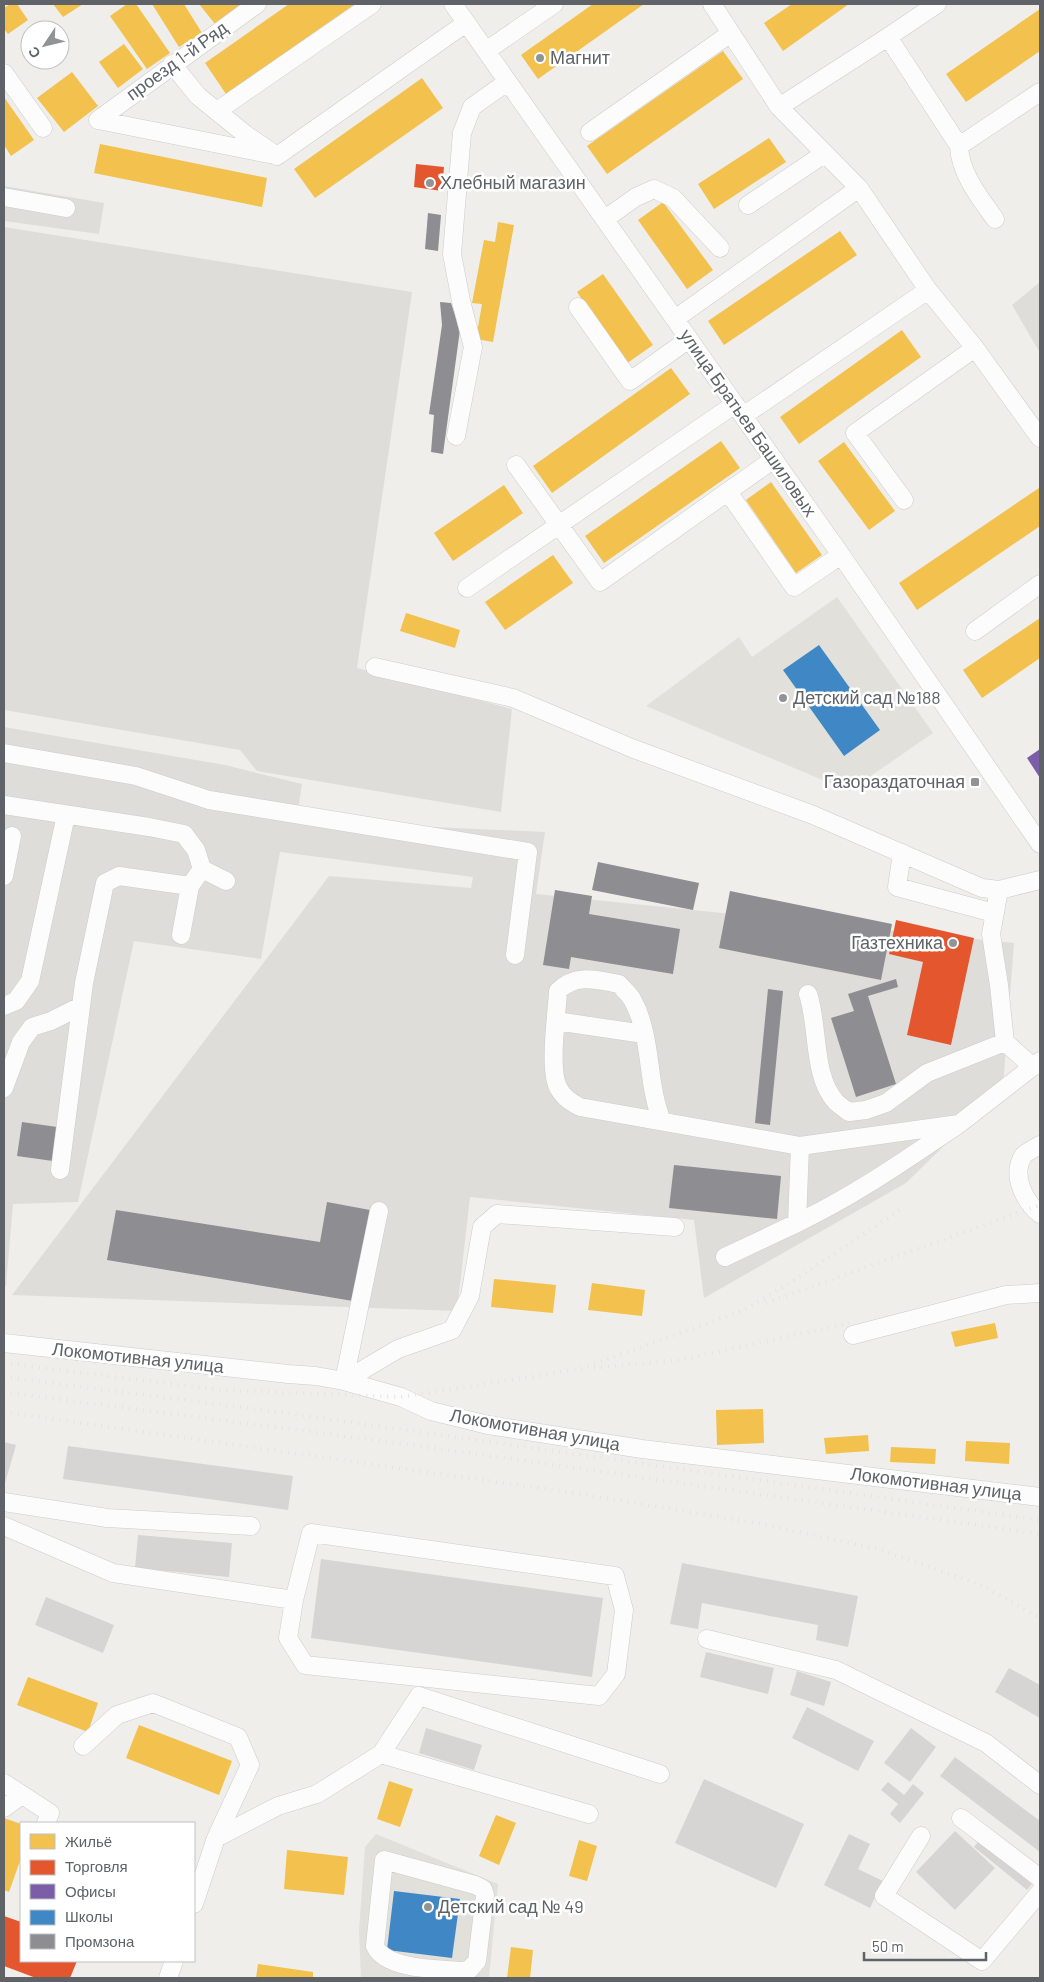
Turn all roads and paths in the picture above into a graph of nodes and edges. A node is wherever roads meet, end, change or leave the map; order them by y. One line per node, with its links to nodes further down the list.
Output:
1 (257, 4): 10 (street, проезд 1-й Ряд)
2 (372, 4): 15 (street)
3 (554, 4): 9 (street)
4 (712, 4): 7 (street)
5 (937, 4): 8 (street)
6 (461, 10): 9 (street, улица Братьев Башиловых); 20 (street)
7 (731, 33): 14 (street); 17 (street)
8 (888, 37): 14 (street); 18 (street)
9 (486, 51): 12 (street, улица Братьев Башиловых)
10 (172, 64): 15 (street); 20 (street, проезд 1-й Ряд)
11 (4, 73): 16 (street)
12 (507, 82): 25 (street, улица Братьев Башиловых); 34 (street)
13 (1040, 92): 18 (street)
14 (779, 107): 19 (street)
15 (216, 111): 20 (street)
16 (43, 128)
17 (590, 132)
18 (959, 146): 26 (street)
19 (824, 154): 21 (street); 23 (street)
20 (277, 156)
21 (859, 188): 28 (street); 30 (street)
22 (4, 197): 24 (street)
23 (748, 205)
24 (66, 208)
25 (604, 219): 27 (street); 30 (street, улица Братьев Башиловых)
26 (994, 219)
27 (720, 248)
28 (928, 290): 32 (street); 33 (street)
29 (578, 307): 31 (street)
30 (675, 319): 31 (street, улица Братьев Башиловых)
31 (689, 339): 33 (street, улица Братьев Башиловых)
32 (975, 348): 35 (street); 39 (street)
33 (739, 410): 36 (street, улица Братьев Башиловых); 40 (street)
34 (456, 436)
35 (1040, 438)
36 (774, 459): 38 (street); 41 (street, улица Братьев Башиловых)
37 (516, 465): 40 (street)
38 (728, 492): 40 (street); 41 (street)
39 (904, 500)
40 (559, 525): 43 (street)
41 (841, 555): 50 (street, улица Братьев Башиловых)
42 (1040, 584): 44 (street)
43 (467, 588)
44 (975, 631)
45 (375, 667): 51 (street)
46 (4, 753): 60 (street)
47 (4, 805): 48 (street)
48 (66, 815): 52 (street); 62 (street)
49 (12, 836): 53 (street)
50 (1040, 844)
51 (902, 853): 57 (street); 58 (street)
52 (202, 869): 55 (street); 56 (street)
53 (4, 876)
54 (1040, 880): 57 (street)
55 (226, 881)
56 (190, 886): 59 (street); 63 (street)
57 (999, 890): 58 (street)
58 (994, 913): 66 (street)
59 (182, 935)
60 (515, 955)
61 (808, 994): 66 (street)
62 (4, 1006)
63 (81, 1006): 68 (street); 73 (street)
64 (556, 1021): 65 (street); 65 (street); 69 (street)
65 (644, 1034): 69 (street)
66 (1005, 1042): 67 (street)
67 (1036, 1064): 70 (street)
68 (4, 1088)
69 (662, 1121): 72 (street)
70 (959, 1124): 72 (street); 76 (street)
71 (1040, 1145): 75 (street)
72 (800, 1146): 76 (street)
73 (60, 1170)
74 (379, 1211): 82 (street)
75 (1040, 1214)
76 (797, 1224): 78 (street)
77 (675, 1227): 82 (street)
78 (725, 1257)
79 (1040, 1293): 80 (street)
80 (853, 1335)
81 (4, 1343): 82 (street, Локомотивная улица)
82 (344, 1381): 83 (street, Локомотивная улица)
83 (1040, 1497)
84 (4, 1502): 86 (street)
85 (4, 1526): 87 (street)
86 (252, 1526)
87 (294, 1600): 87 (street)
88 (707, 1640): 93 (street)
89 (83, 1746): 100 (street)
90 (382, 1754): 91 (street); 96 (street); 100 (street)
91 (660, 1774)
92 (4, 1783): 94 (street)
93 (1040, 1785)
94 (22, 1794): 95 (street); 98 (street)
95 (4, 1808)
96 (589, 1814)
97 (961, 1818): 101 (street)
98 (46, 1822)
99 (921, 1836): 102 (street)
100 (216, 1838): 103 (street)
101 (1040, 1878)
102 (1040, 1892)
103 (195, 1901)
104 (174, 1962): 106 (street)
105 (408, 1972): 105 (street)
106 (168, 1978)

